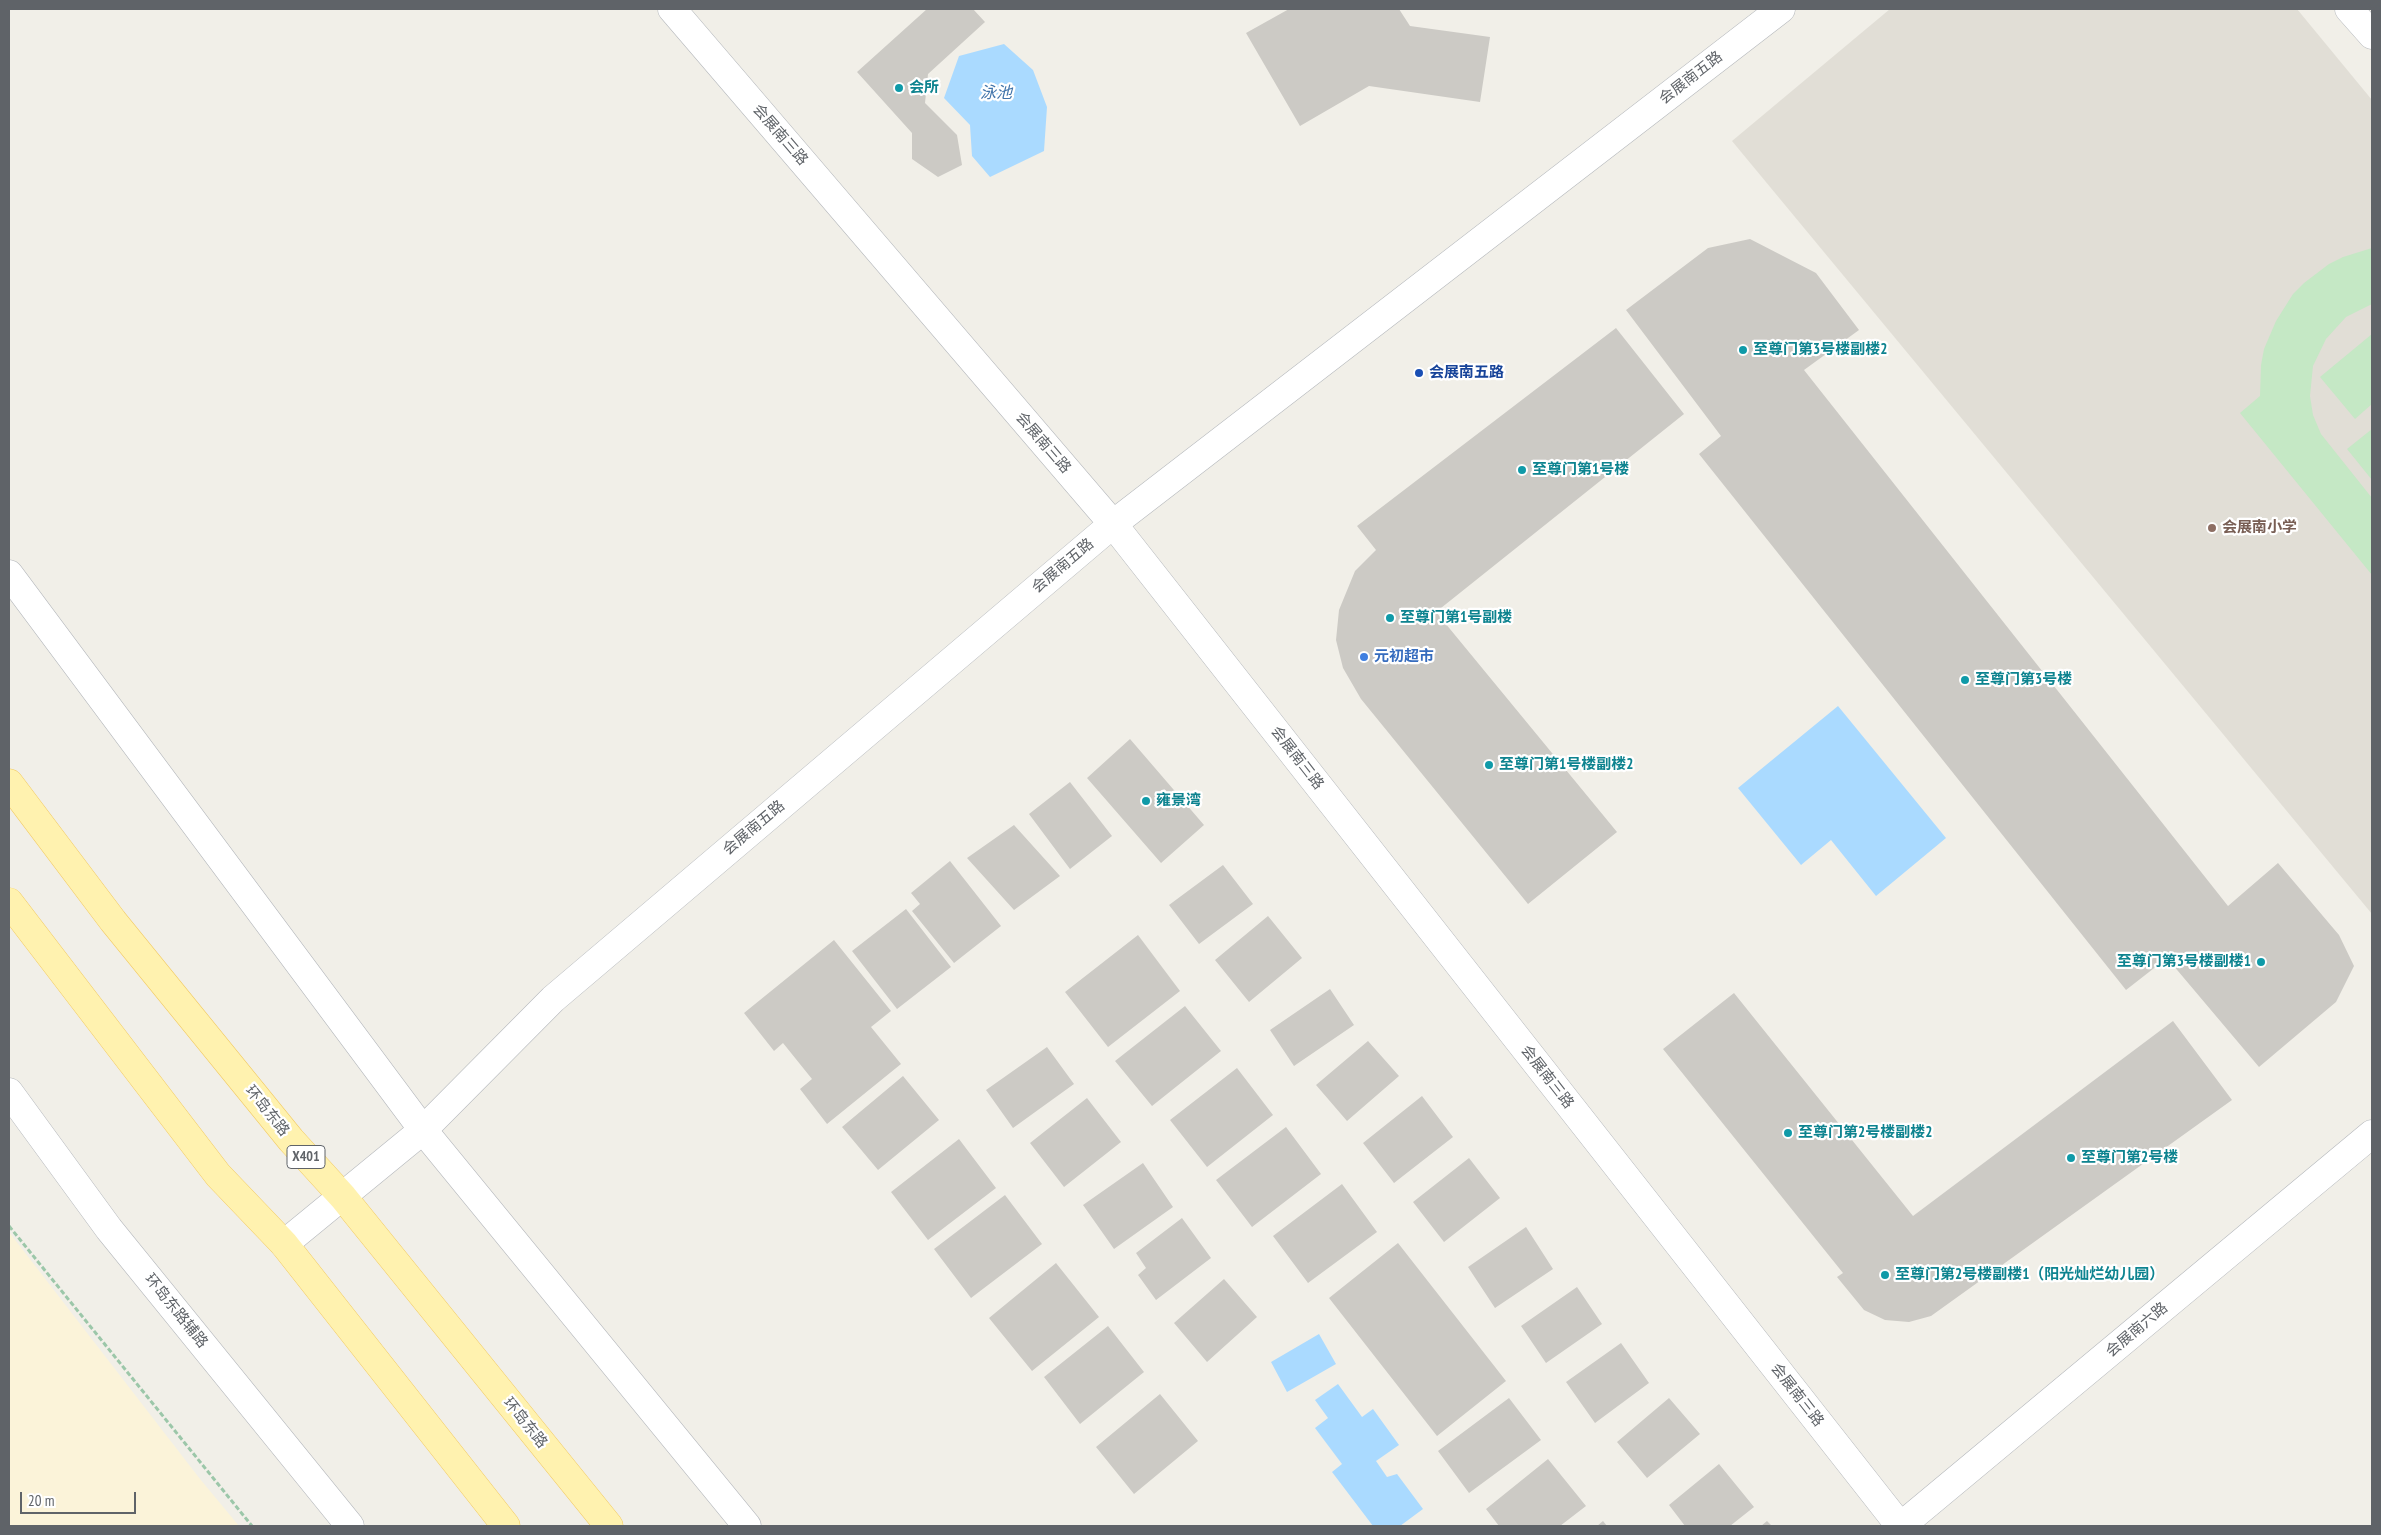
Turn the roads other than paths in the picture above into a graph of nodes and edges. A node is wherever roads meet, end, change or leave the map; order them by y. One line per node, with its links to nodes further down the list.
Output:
1 (672, 9): 5 (street, 会展南三路)
2 (1781, 9): 5 (street, 会展南五路)
3 (2349, 9): 4 (street)
4 (2372, 35)
5 (1113, 524): 10 (street, 会展南五路); 18 (street, 会展南三路)
6 (9, 574): 10 (street)
7 (9, 783): 12 (main road, 环岛东路 / X401)
8 (9, 902): 13 (main road)
9 (9, 1092): 14 (street, 环岛东路辅路)
10 (423, 1130): 12 (street, 会展南五路); 17 (street)
11 (2372, 1134): 18 (street, 会展南六路)
12 (343, 1197): 13 (street, 会展南五路); 16 (main road, 环岛东路 / X401)
13 (284, 1244): 15 (main road)
14 (350, 1526)
15 (506, 1526)
16 (609, 1526)
17 (747, 1526)
18 (1901, 1526)

